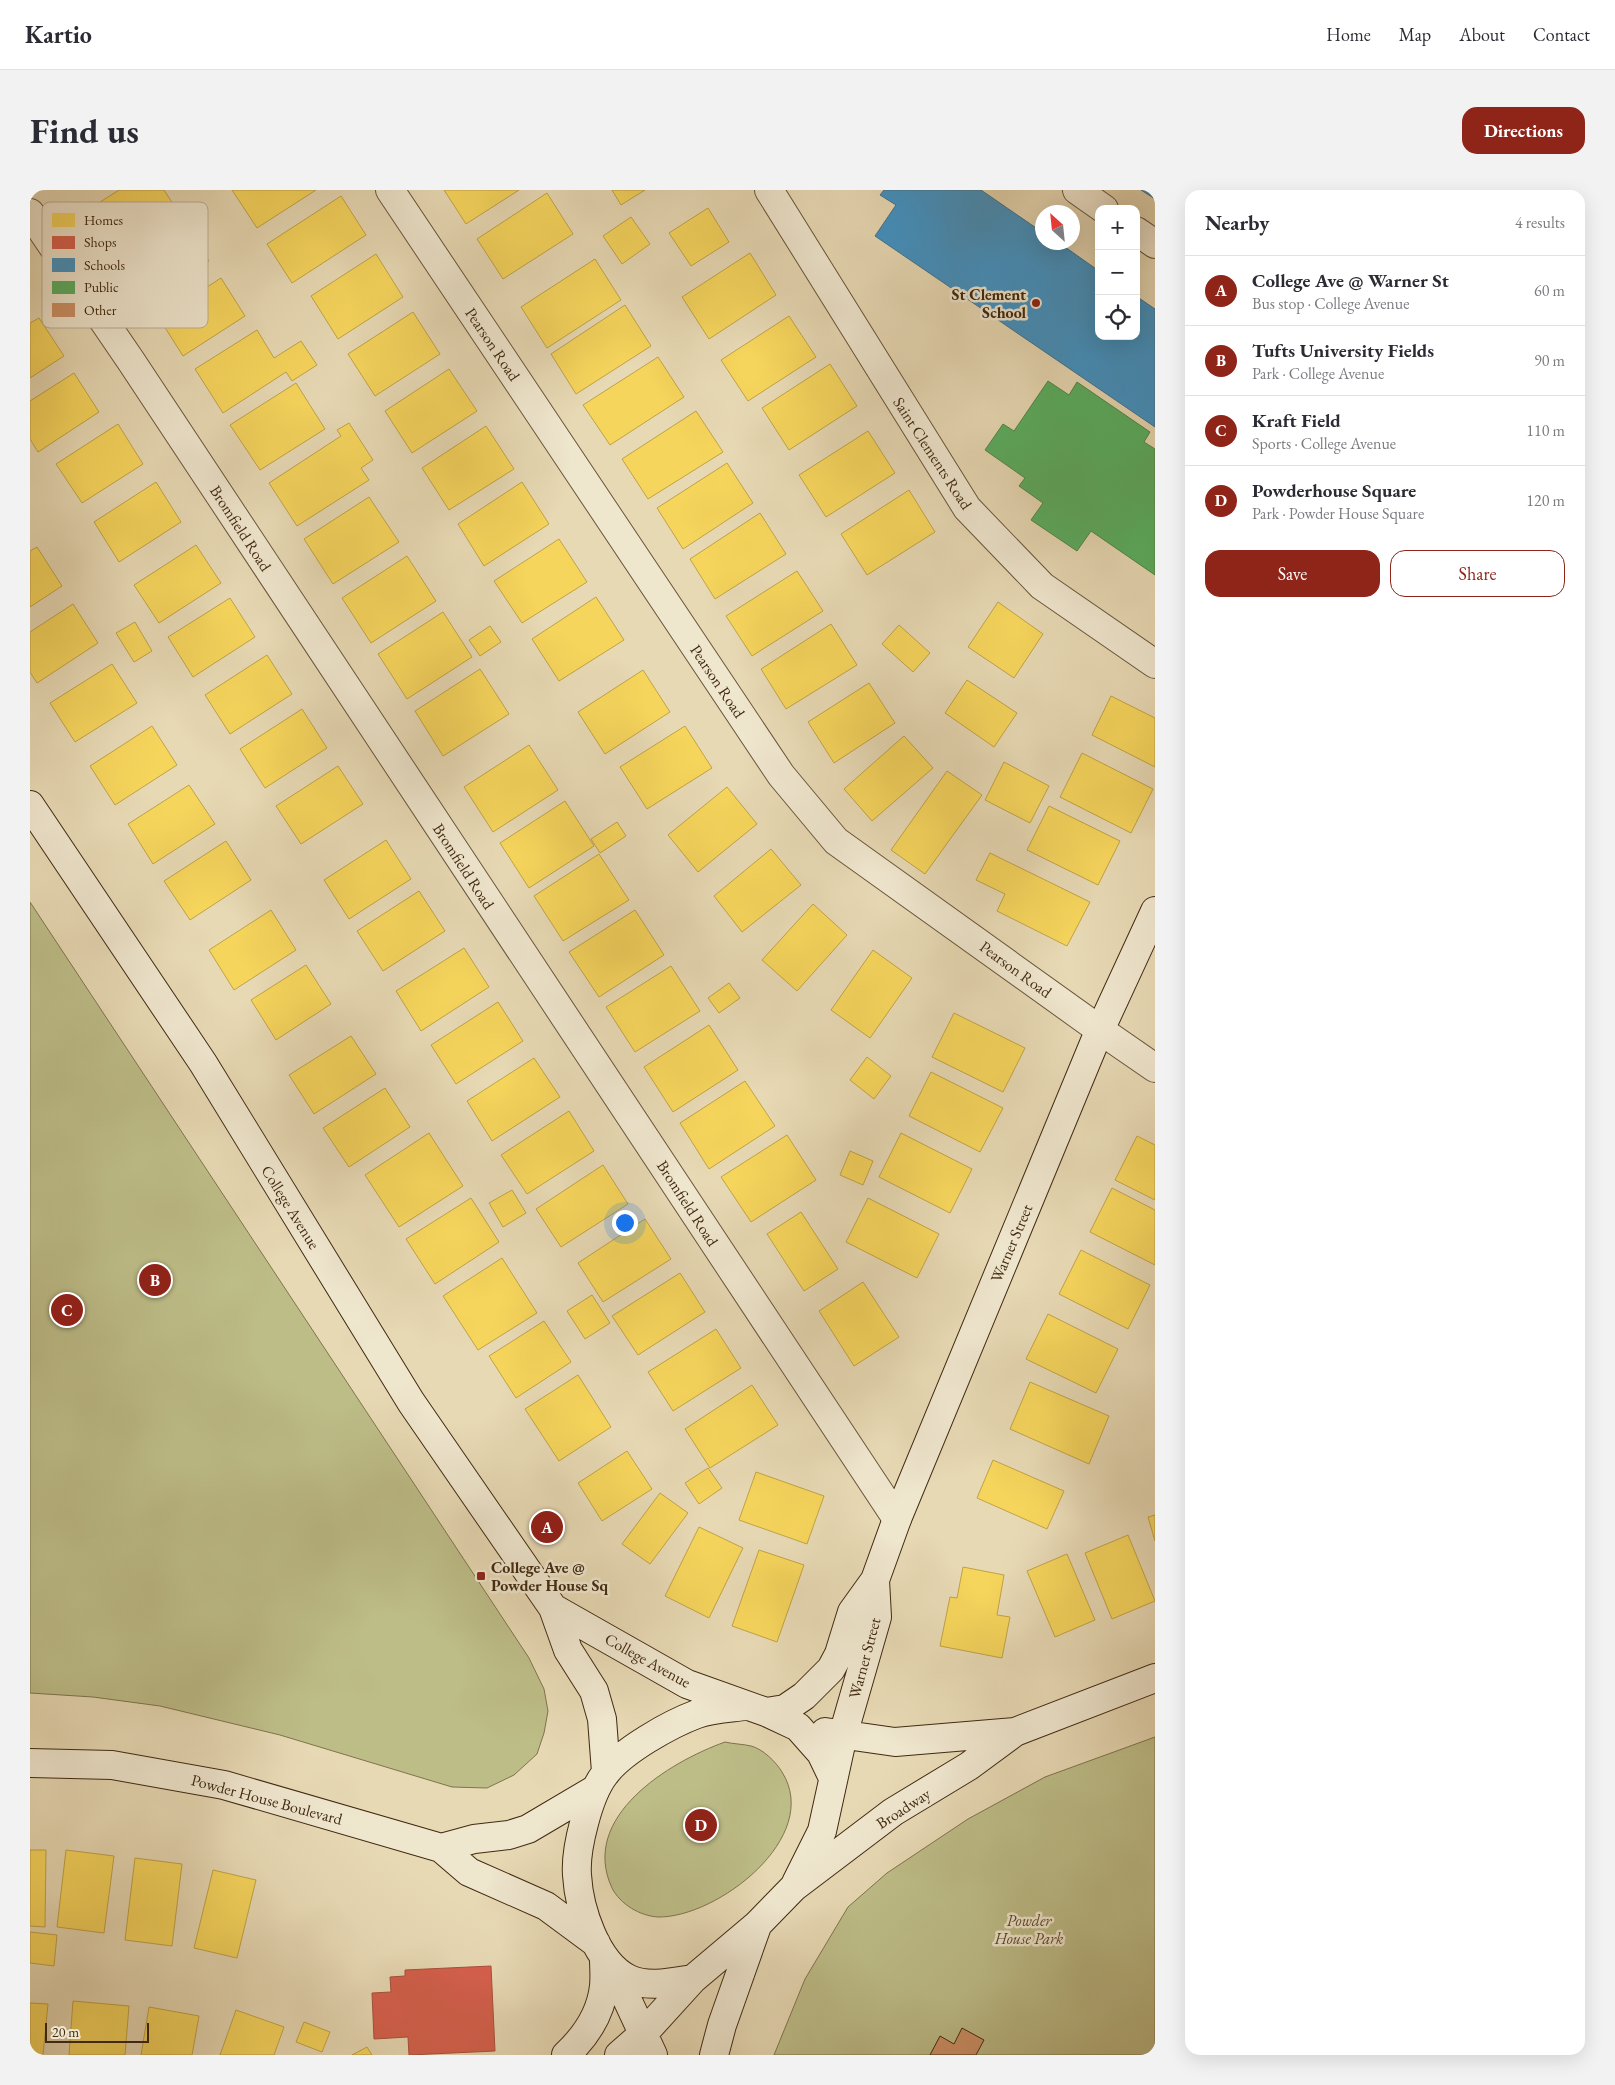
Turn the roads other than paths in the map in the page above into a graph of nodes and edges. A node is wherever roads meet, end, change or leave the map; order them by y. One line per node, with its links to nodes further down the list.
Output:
1 (390, 190): 13 (main road, Pearson Road)
2 (769, 190): 10 (main road, Saint Clements Road)
3 (1077, 190): 4 (main road)
4 (1098, 205)
5 (30, 213): 6 (main road, Bromfield Road)
6 (42, 231)
7 (1140, 234): 8 (main road)
8 (1155, 244)
9 (108, 328): 15 (main road, Bromfield Road)
10 (1155, 664)
11 (30, 805): 17 (main road, College Avenue)
12 (1155, 910): 13 (main road, Warner Street)
13 (1100, 1030): 14 (main road, Pearson Road); 15 (main road, Warner Street)
14 (1155, 1068)
15 (897, 1519): 16 (main road, Warner Street)
16 (875, 1580): 19 (main road, Warner Street); 22 (main road, Warner Street)
17 (554, 1608): 19 (main road, College Avenue); 25 (main road, College Avenue)
18 (1155, 1678): 21 (main road, Broadway)
19 (756, 1709): 20 (main road, College Avenue); 25 (main road, Warner Street)
20 (798, 1727): 22 (main road, Broadway); 24 (main road)
21 (1015, 1732): 22 (main road, Broadway); 27 (main road, Broadway)
22 (843, 1735): 24 (main road, Warner Street)
23 (30, 1762): 26 (main road, Powder House Boulevard)
24 (833, 1778): 27 (main road, Warner Street)
25 (600, 1781): 26 (main road); 29 (main road)
26 (441, 1848): 29 (main road, Powder House Boulevard)
27 (794, 1887): 28 (main road)
28 (757, 1925): 30 (main road); 34 (main road)
29 (604, 1957): 30 (main road, Powder House Boulevard); 31 (main road); 32 (main road)
30 (693, 1980): 31 (main road)
31 (648, 2045): 33 (main road)
32 (566, 2055)
33 (620, 2055)
34 (714, 2055)

